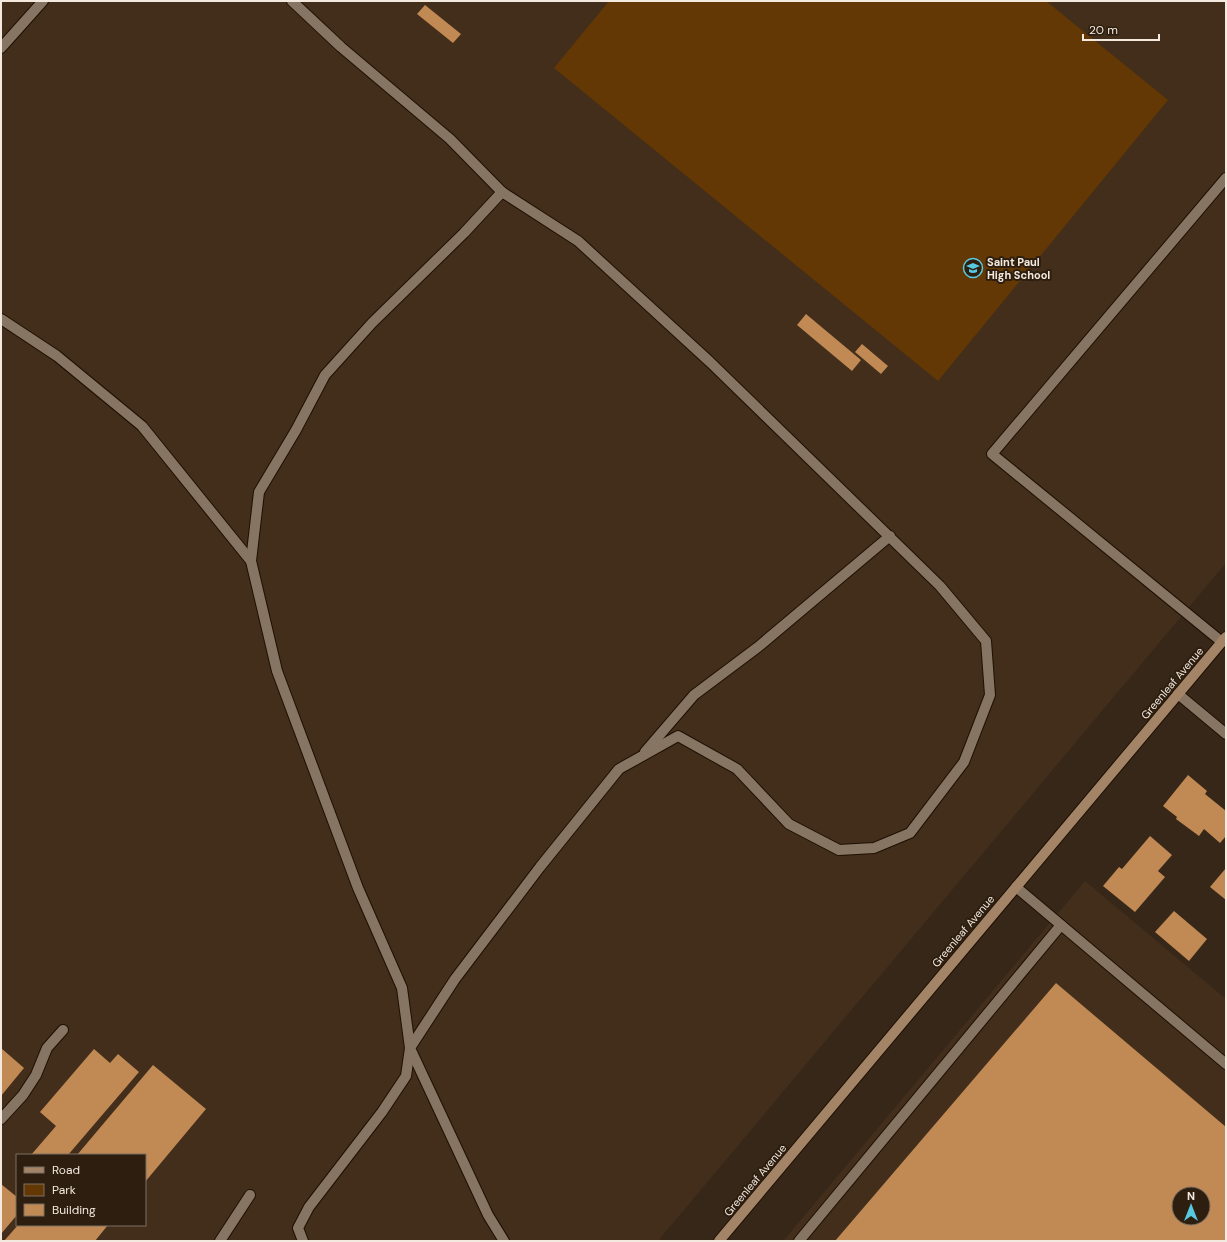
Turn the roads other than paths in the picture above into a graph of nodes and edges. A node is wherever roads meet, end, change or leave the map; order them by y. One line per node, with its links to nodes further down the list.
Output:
1 (43, 1): 3 (street)
2 (292, 1): 5 (street)
3 (1, 48)
4 (1226, 178): 9 (street)
5 (502, 192): 7 (street); 8 (street)
6 (1, 319): 8 (street)
7 (890, 536): 12 (street); 12 (street)
8 (251, 561): 16 (street)
9 (1224, 640): 10 (main road, Greenleaf Avenue)
10 (1178, 694): 11 (street); 13 (main road, Greenleaf Avenue)
11 (1226, 734)
12 (641, 757): 16 (street)
13 (1016, 887): 14 (street); 23 (main road, Greenleaf Avenue)
14 (1061, 925): 17 (street); 24 (street)
15 (63, 1030): 18 (street)
16 (410, 1048): 21 (street); 22 (street)
17 (1226, 1064)
18 (1, 1119)
19 (250, 1195): 20 (street)
20 (220, 1241)
21 (303, 1241)
22 (504, 1241)
23 (719, 1241)
24 (799, 1241)

